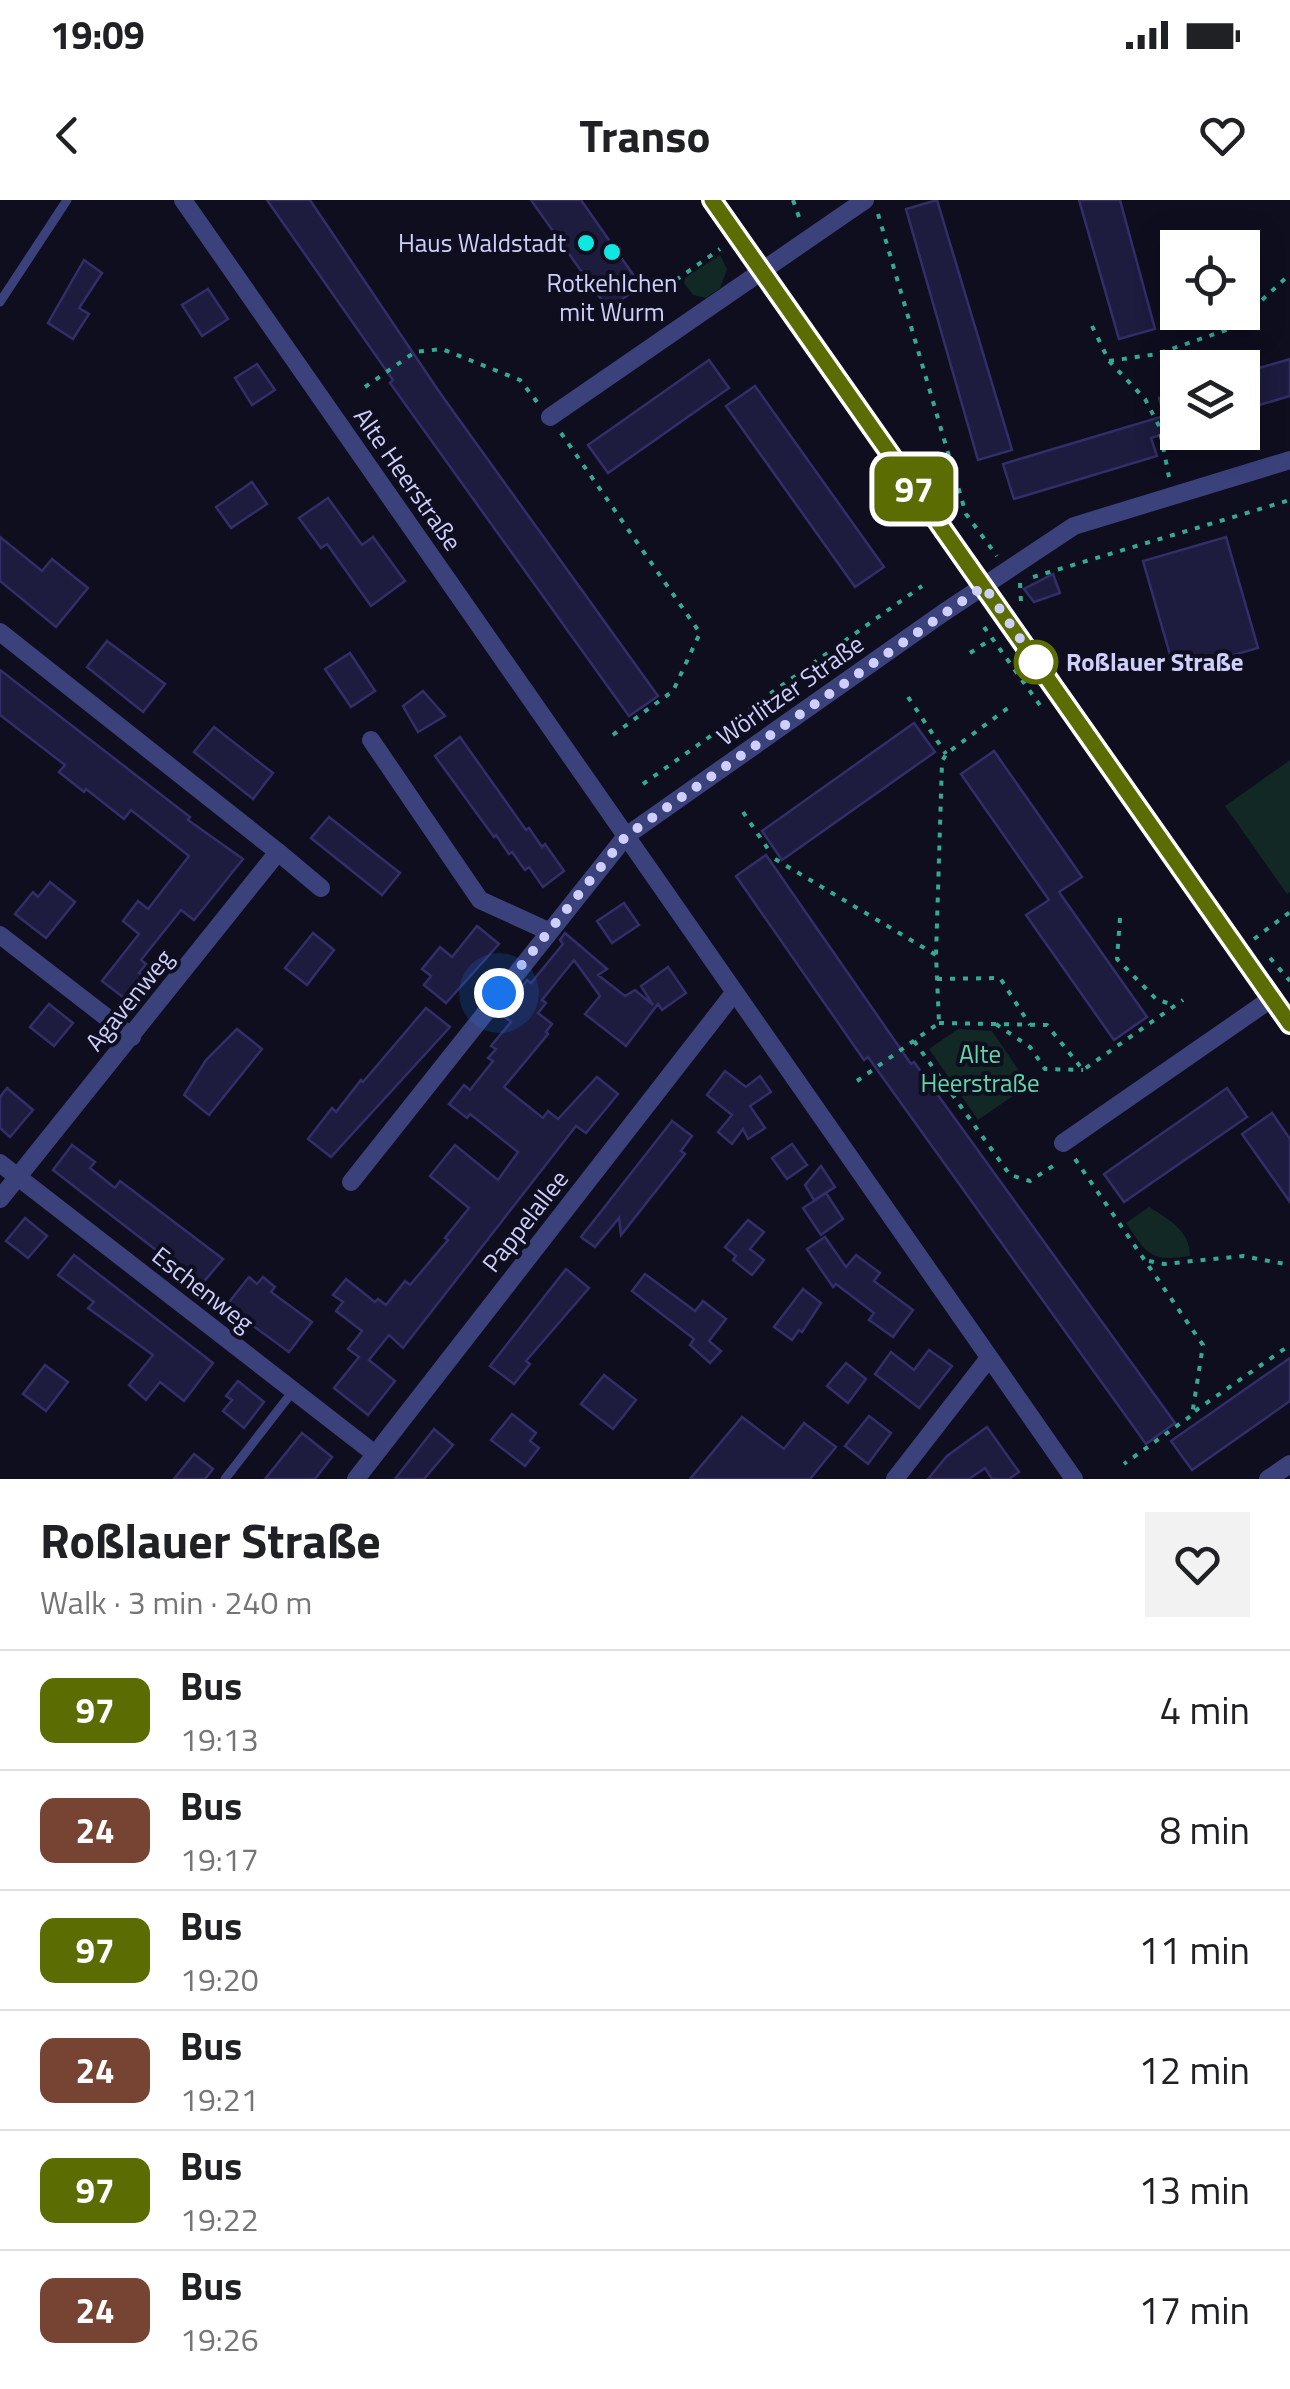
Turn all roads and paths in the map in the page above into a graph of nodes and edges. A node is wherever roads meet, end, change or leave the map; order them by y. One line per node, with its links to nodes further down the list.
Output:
1 (66, 200): 9 (lane)
2 (183, 200): 31 (street, Alte Heerstraße)
3 (712, 200): 6 (street)
4 (870, 204): 6 (street); 17 (path)
5 (720, 249): 8 (path)
6 (761, 270): 13 (street); 19 (street)
7 (1290, 274): 11 (path)
8 (676, 280)
9 (0, 302)
10 (1092, 326): 11 (path)
11 (1110, 360): 15 (path)
12 (365, 386): 13 (path)
13 (550, 417): 26 (path)
14 (1290, 460): 15 (street)
15 (1173, 496): 17 (street)
16 (1290, 500): 20 (path)
17 (1008, 569): 19 (street)
18 (922, 586): 29 (path)
19 (984, 586): 31 (street, Wörlitzer Straße); 46 (street)
20 (1028, 613)
21 (0, 632): 32 (street)
22 (987, 642): 23 (path)
23 (970, 653)
24 (908, 697): 28 (path)
25 (1008, 708): 28 (path)
26 (610, 738)
27 (370, 740): 38 (street)
28 (946, 754): 42 (path)
29 (644, 784)
30 (742, 812): 33 (path)
31 (626, 836): 38 (street); 45 (street, Alte Heerstraße)
32 (278, 852): 35 (street); 53 (street, Agavenweg)
33 (770, 852)
34 (775, 859): 42 (path)
35 (321, 888)
36 (1290, 912): 39 (path)
37 (1120, 918): 48 (path)
38 (548, 930): 60 (street)
39 (1262, 933)
40 (0, 935): 53 (street)
41 (1253, 940): 44 (path)
42 (936, 955): 43 (path)
43 (937, 979): 49 (path); 52 (path)
44 (1290, 981)
45 (734, 993): 65 (street, Alte Heerstraße); 68 (street, Pappelallee)
46 (1271, 998): 51 (street); 57 (street)
47 (1183, 1000): 48 (path)
48 (1176, 1006): 55 (path)
49 (939, 1023): 50 (path); 54 (path)
50 (996, 1024): 52 (path); 55 (path)
51 (1290, 1024)
52 (1030, 1025): 55 (path)
53 (132, 1037): 59 (street, Agavenweg)
54 (914, 1041): 56 (path); 62 (path)
55 (1083, 1070)
56 (857, 1081)
57 (1063, 1143)
58 (0, 1163): 59 (street, Eschenweg)
59 (18, 1177): 61 (street, Agavenweg); 66 (street, Eschenweg)
60 (351, 1182)
61 (0, 1199)
62 (1149, 1261): 63 (path); 67 (path)
63 (1290, 1265)
64 (1290, 1345): 67 (path)
65 (989, 1358): 73 (street); 74 (street, Alte Heerstraße)
66 (294, 1391): 68 (street, Eschenweg); 71 (lane)
67 (1193, 1413): 69 (path)
68 (375, 1454): 72 (street, Pappelallee)
69 (1124, 1464)
70 (1290, 1464): 75 (street)
71 (224, 1479)
72 (356, 1479)
73 (895, 1479)
74 (1074, 1479)
75 (1268, 1479)

